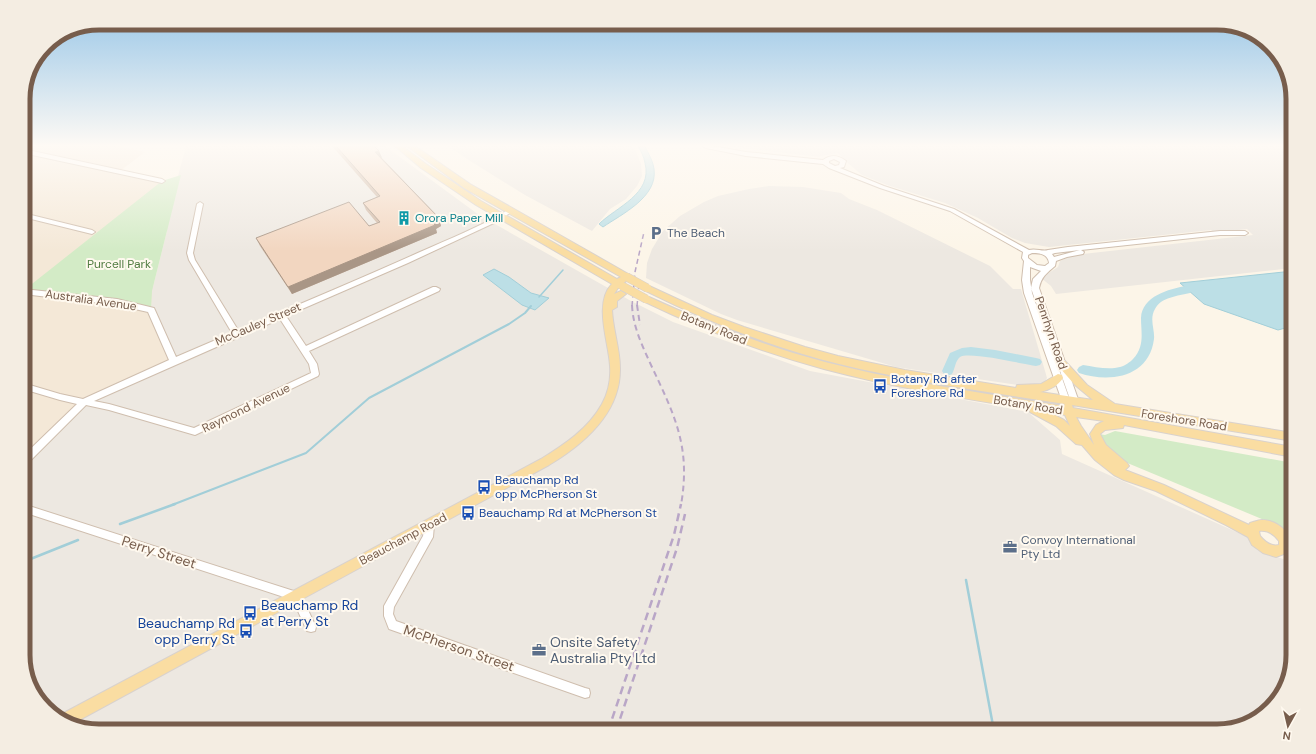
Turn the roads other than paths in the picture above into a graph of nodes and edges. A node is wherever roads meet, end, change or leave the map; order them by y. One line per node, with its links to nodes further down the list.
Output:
1 (447, 181): 6 (main road, Botany Road)
2 (460, 181): 5 (main road, Botany Road)
3 (868, 181): 11 (street)
4 (200, 204): 18 (street)
5 (510, 211): 6 (street, McCauley Street); 14 (main road, Botany Road)
6 (502, 216): 14 (main road, Botany Road); 17 (street, McCauley Street)
7 (30, 217): 8 (street)
8 (92, 232)
9 (1071, 251): 9 (street); 10 (street); 12 (street)
10 (1047, 254): 11 (street); 12 (street)
11 (1027, 257): 13 (street); 22 (street, Penrhyn Road)
12 (1053, 260): 13 (street, Penrhyn Road)
13 (1047, 268): 21 (street, Penrhyn Road)
14 (622, 283): 23 (main road, Botany Road, bridge); 26 (main road, Botany Road, bridge); 37 (main road, Beauchamp Road)
15 (436, 290): 19 (street)
16 (30, 292): 20 (street, Australia Avenue)
17 (281, 314): 18 (street, McCauley Street); 19 (street, Raymond Avenue)
18 (236, 333): 20 (street, McCauley Street)
19 (304, 350): 25 (street, Raymond Avenue)
20 (173, 360): 25 (street, McCauley Street)
21 (1062, 364): 27 (street, Penrhyn Road); 28 (main road)
22 (1058, 378): 23 (main road); 27 (street, Penrhyn Road)
23 (961, 383): 27 (main road, Botany Road)
24 (30, 388): 25 (street)
25 (84, 402): 32 (street, McCauley Street)
26 (1025, 404): 27 (main road, Botany Road); 33 (main road)
27 (1072, 407): 28 (main road, Foreshore Road); 29 (main road, Foreshore Road); 33 (main road, Botany Road); 34 (main road, Botany Road)
28 (1120, 409): 30 (main road, Foreshore Road)
29 (1153, 426): 31 (main road, Foreshore Road); 34 (main road)
30 (1286, 436)
31 (1286, 451)
32 (30, 455)
33 (1098, 456): 35 (main road, Botany Road)
34 (1123, 466): 35 (main road, Botany Road)
35 (1152, 484): 38 (main road, Botany Road)
36 (30, 510): 41 (street, Perry Street)
37 (429, 525): 41 (main road, Beauchamp Road); 43 (street, McPherson Street)
38 (1253, 530): 39 (main road); 40 (main road)
39 (1286, 542)
40 (1286, 548)
41 (296, 596): 42 (street); 44 (main road, Beauchamp Road)
42 (311, 627)
43 (585, 692)
44 (69, 717)

